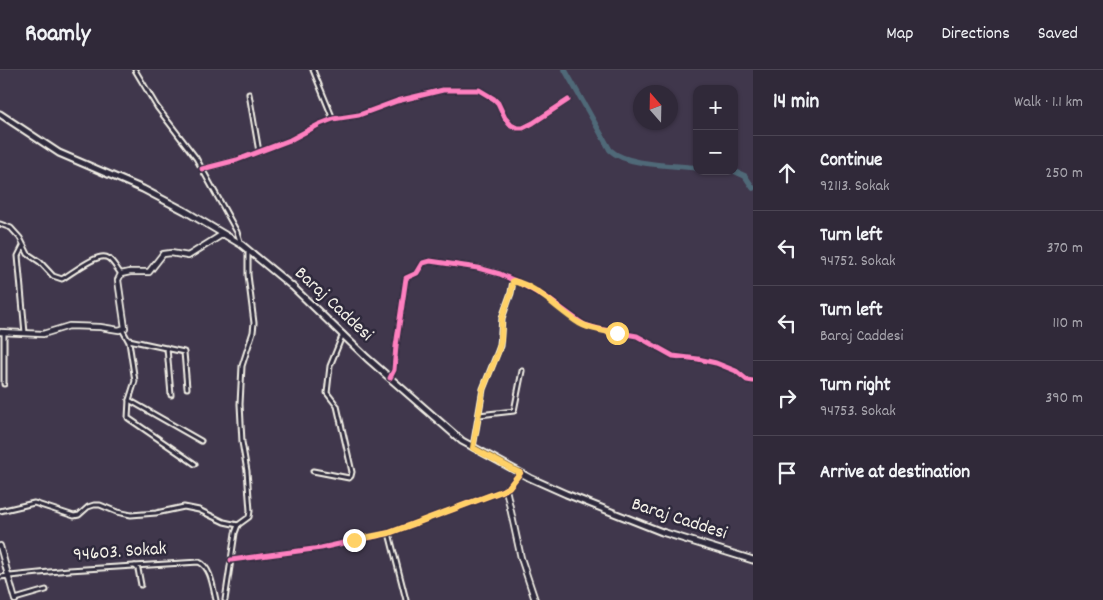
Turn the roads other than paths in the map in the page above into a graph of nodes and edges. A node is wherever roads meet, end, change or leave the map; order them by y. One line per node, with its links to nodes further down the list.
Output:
1 (135, 70): 8 (street)
2 (313, 70): 6 (street)
3 (250, 94): 7 (street)
4 (568, 100): 6 (street)
5 (0, 114): 10 (main road, Baraj Caddesi)
6 (333, 120): 7 (street)
7 (259, 152): 8 (street)
8 (202, 169): 12 (street)
9 (0, 224): 11 (street)
10 (223, 234): 12 (main road, Baraj Caddesi); 14 (street)
11 (23, 246): 14 (street); 18 (street)
12 (242, 246): 13 (main road, Baraj Caddesi)
13 (248, 250): 19 (main road, Baraj Caddesi); 37 (street)
14 (121, 274): 16 (street)
15 (513, 281): 23 (street); 24 (street); 29 (street)
16 (122, 329): 18 (street); 20 (street)
17 (2, 332): 18 (street); 25 (street)
18 (25, 333)
19 (343, 333): 23 (main road, Baraj Caddesi); 33 (street)
20 (128, 340): 21 (street); 28 (street)
21 (167, 348): 26 (street); 27 (street)
22 (522, 371): 29 (street)
23 (390, 378): 31 (main road, Baraj Caddesi)
24 (753, 381)
25 (4, 384)
26 (187, 388)
27 (171, 395)
28 (129, 400): 30 (street); 32 (street)
29 (480, 415): 31 (street)
30 (202, 441)
31 (473, 448): 34 (main road, Baraj Caddesi)
32 (195, 464)
33 (314, 471)
34 (520, 473): 35 (street); 41 (main road, Baraj Caddesi)
35 (506, 489): 38 (street); 51 (street)
36 (0, 511): 37 (street)
37 (238, 525): 40 (street)
38 (389, 533): 40 (street); 50 (street)
39 (0, 546): 44 (street)
40 (231, 560): 49 (street)
41 (753, 560)
42 (134, 566): 44 (street, 94603. Sokak); 45 (street); 48 (street, 94603. Sokak)
43 (0, 577): 44 (street, 94603. Sokak)
44 (9, 577): 47 (street)
45 (141, 584)
46 (46, 590): 47 (street)
47 (15, 600)
48 (216, 600)
49 (225, 600)
50 (406, 600)
51 (535, 600)

